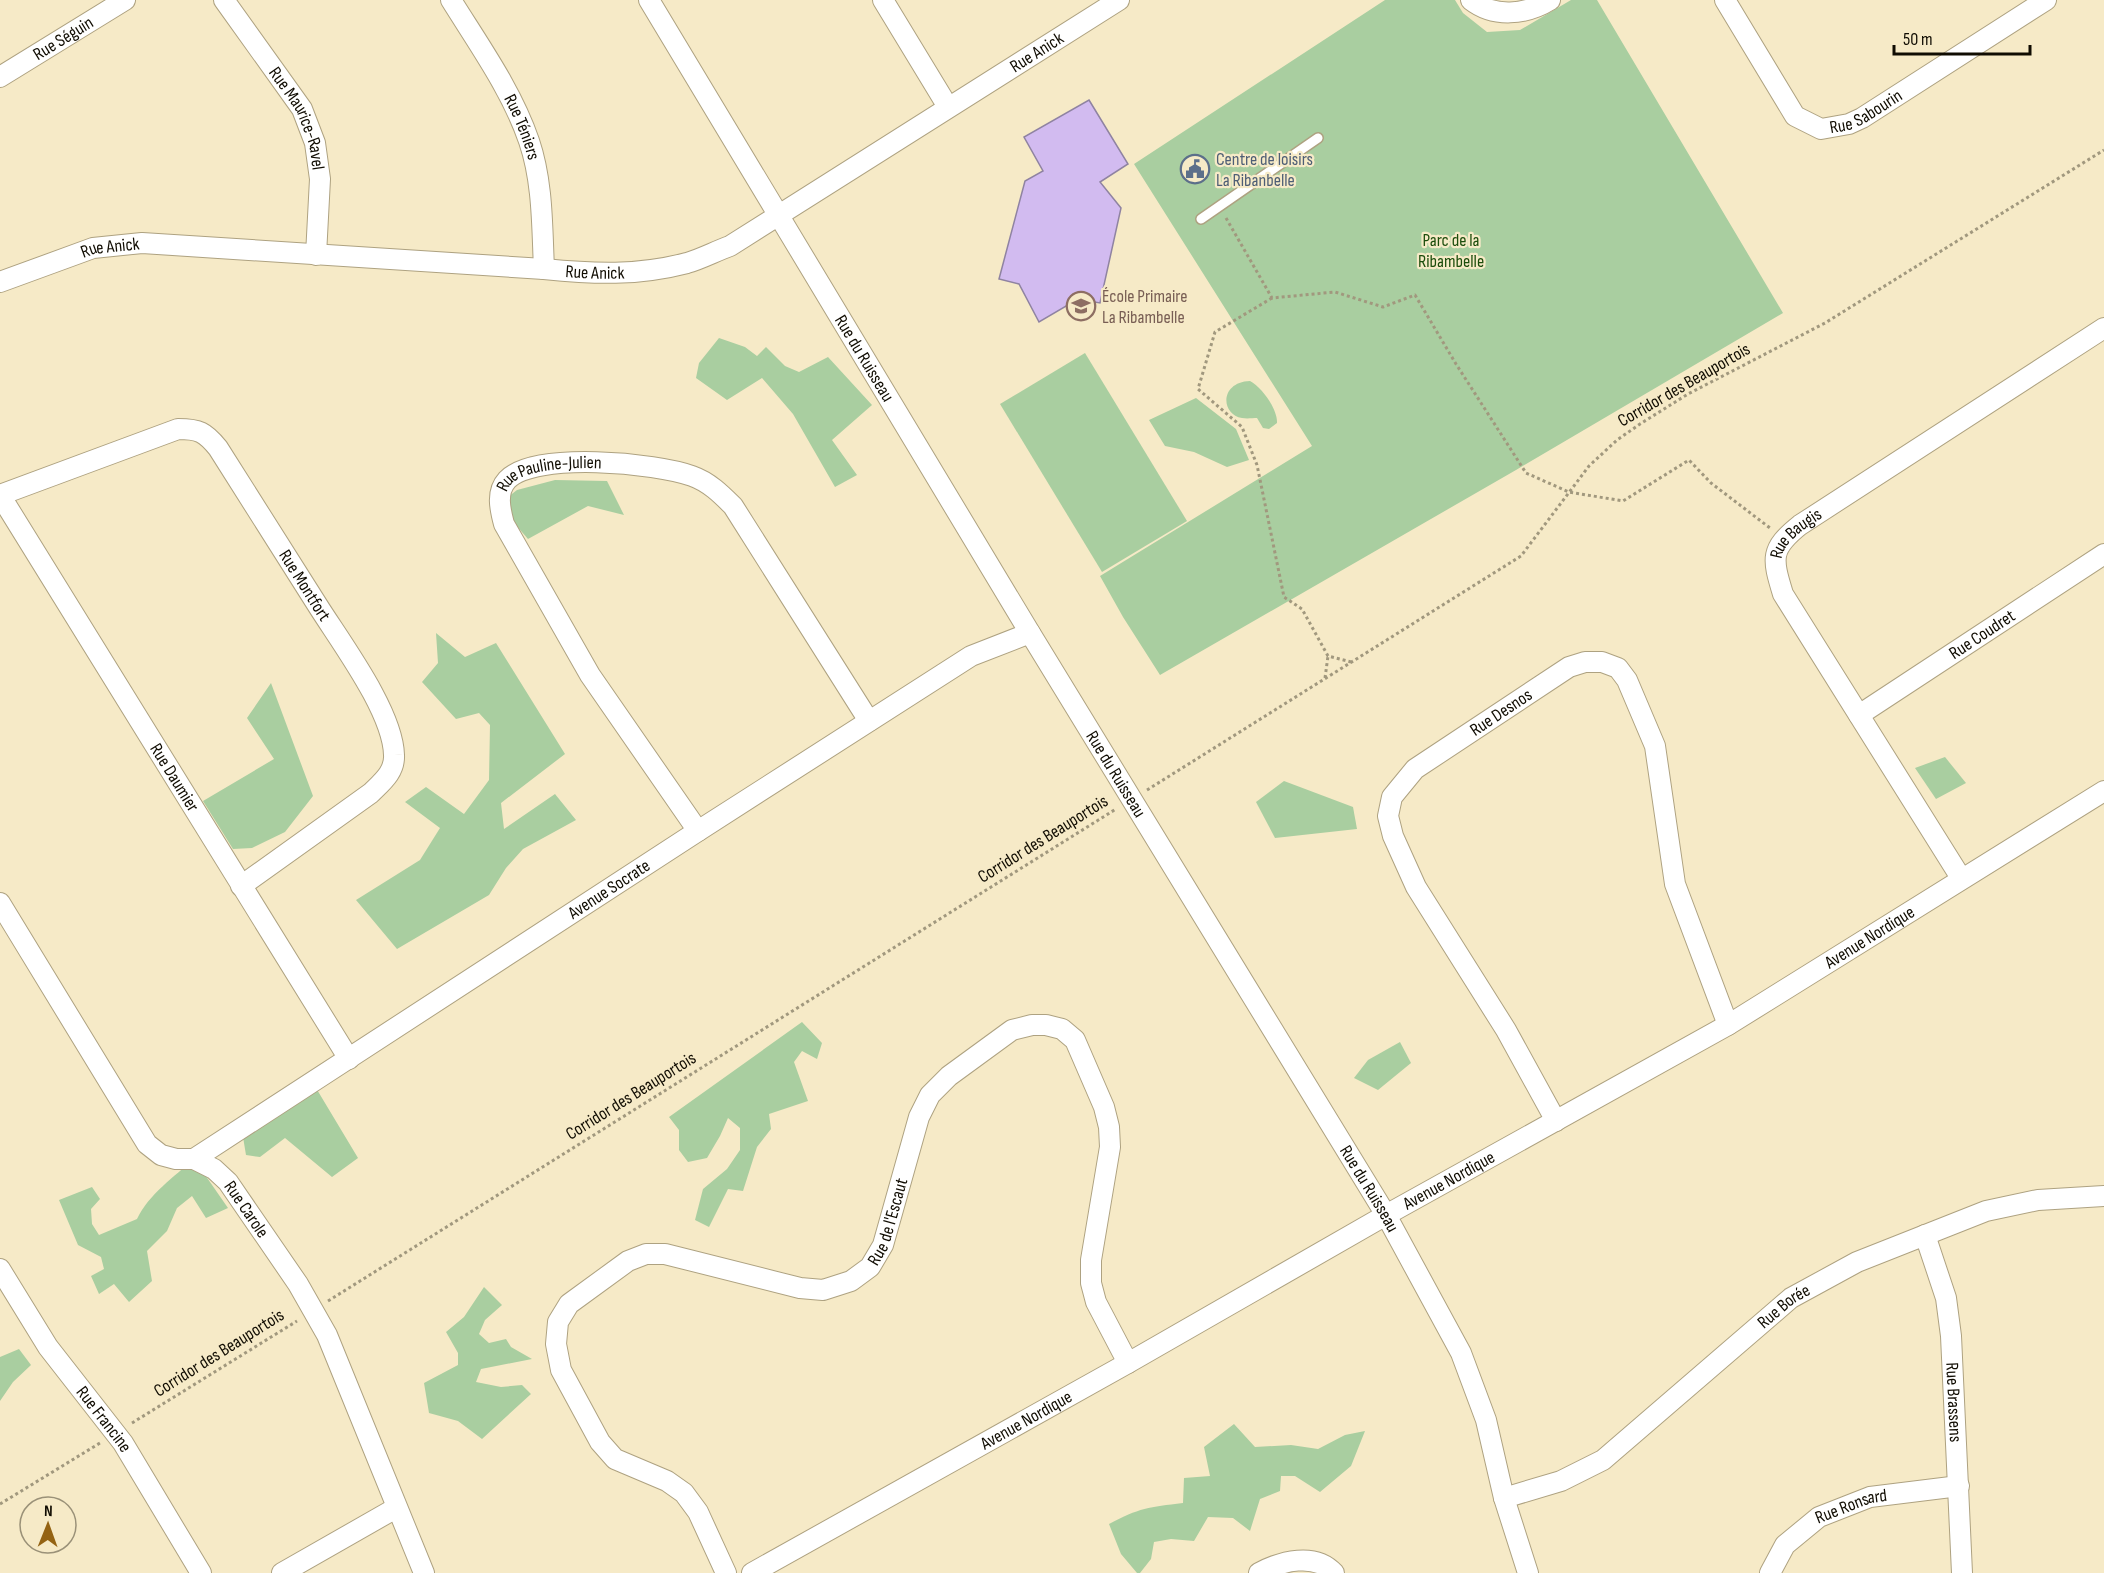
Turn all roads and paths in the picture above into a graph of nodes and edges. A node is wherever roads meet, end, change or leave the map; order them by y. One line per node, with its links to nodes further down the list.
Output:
1 (125, 0): 11 (street, Rue Séguin)
2 (224, 0): 18 (street, Rue Maurice-Ravel)
3 (451, 0): 19 (street, Rue Téniers)
4 (649, 0): 16 (street, Rue du Ruisseau)
5 (883, 0): 12 (street)
6 (1119, 0): 12 (street, Rue Anick)
7 (1471, 0): 8 (street)
8 (1550, 0)
9 (1725, 0): 10 (street, Rue Sabourin)
10 (2046, 0)
11 (0, 76)
12 (948, 107): 16 (street, Rue Anick)
13 (1318, 138): 15 (lane)
14 (2104, 150): 23 (path, Corridor des Beauportois)
15 (1219, 207): 17 (lane); 21 (path)
16 (777, 214): 19 (street, Rue Anick); 27 (street, Rue du Ruisseau)
17 (1201, 219)
18 (316, 255): 19 (street, Rue Anick); 20 (street, Rue Anick)
19 (544, 269)
20 (0, 282)
21 (1272, 298): 23 (path); 28 (path)
22 (2104, 328): 25 (street, Rue Baugis)
23 (1569, 492): 25 (path); 29 (path, Corridor des Beauportois)
24 (0, 495): 37 (street, Rue Daumier); 37 (street, Rue Montfort)
25 (1782, 539): 31 (street, Rue Baugis)
26 (2104, 554): 31 (street, Rue Coudret)
27 (1030, 633): 32 (street, Avenue Socrate); 34 (street, Rue du Ruisseau)
28 (1328, 656): 29 (path); 30 (path)
29 (1352, 662): 30 (path, Corridor des Beauportois)
30 (1325, 678): 34 (path, Corridor des Beauportois)
31 (1859, 715): 36 (street, Rue Baugis)
32 (869, 722): 35 (street, Avenue Socrate); 35 (street, Rue Pauline-Julien)
33 (2104, 791): 36 (street, Avenue Nordique)
34 (1132, 800): 44 (street, Rue du Ruisseau); 47 (path, Corridor des Beauportois)
35 (698, 831): 40 (street, Avenue Socrate)
36 (1962, 878): 39 (street, Avenue Nordique)
37 (241, 886): 40 (street, Rue Daumier)
38 (0, 903): 42 (street, Rue Carole)
39 (1728, 1025): 41 (street, Avenue Nordique); 41 (street, Rue Desnos)
40 (349, 1059): 42 (street, Avenue Socrate)
41 (1556, 1121): 44 (street, Avenue Nordique)
42 (194, 1159): 47 (street, Rue Carole)
43 (2104, 1196): 45 (street, Rue Borée)
44 (1386, 1215): 48 (street, Avenue Nordique); 51 (street, Rue du Ruisseau)
45 (1925, 1235): 50 (street, Rue Brassens); 51 (street, Rue Borée)
46 (0, 1269): 49 (street, Rue Francine)
47 (313, 1310): 49 (path, Corridor des Beauportois); 53 (street, Rue Carole)
48 (1128, 1363): 57 (street, Rue de l'Escaut); 58 (street, Avenue Nordique)
49 (116, 1433): 52 (path, Corridor des Beauportois); 54 (street, Rue Francine)
50 (1959, 1486): 62 (street, Rue Ronsard); 63 (street, Rue Brassens)
51 (1504, 1498): 61 (street, Rue du Ruisseau)
52 (0, 1504)
53 (396, 1508): 55 (street); 56 (street, Rue Carole)
54 (201, 1573)
55 (282, 1573)
56 (424, 1573)
57 (726, 1573)
58 (752, 1573)
59 (1259, 1573): 60 (street)
60 (1334, 1573)
61 (1528, 1573)
62 (1770, 1573)
63 (1962, 1573)

